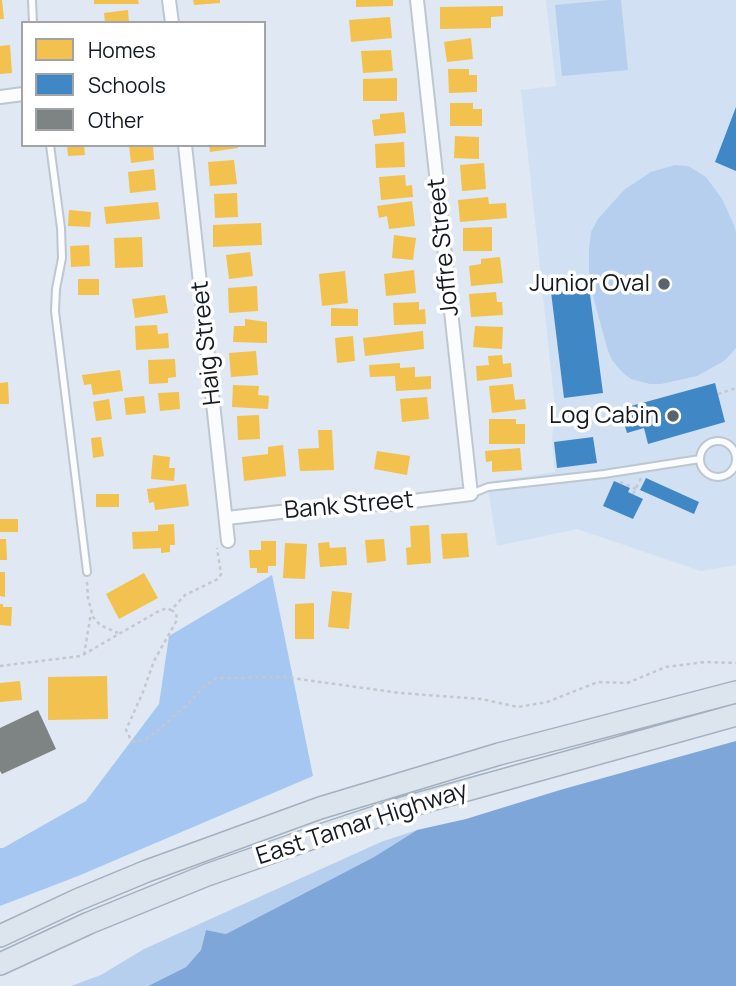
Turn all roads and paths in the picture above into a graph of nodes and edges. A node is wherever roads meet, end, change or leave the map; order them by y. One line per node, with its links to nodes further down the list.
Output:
1 (32, 0): 4 (lane)
2 (169, 0): 5 (street)
3 (417, 0): 15 (street, Joffre Street)
4 (33, 21)
5 (172, 21)
6 (21, 94): 7 (street)
7 (0, 97)
8 (50, 147): 19 (lane)
9 (185, 147): 17 (street, Haig Street)
10 (736, 388): 11 (path)
11 (718, 394)
12 (700, 459): 13 (lane); 13 (lane); 14 (lane)
13 (736, 462)
14 (645, 468): 15 (lane); 16 (path)
15 (471, 494): 17 (street, Bank Street)
16 (632, 494)
17 (226, 518): 18 (street, Haig Street)
18 (222, 541): 20 (path)
19 (87, 572): 21 (path)
20 (170, 610): 22 (path); 24 (path)
21 (91, 611): 22 (path); 23 (path)
22 (118, 634): 23 (path)
23 (84, 655): 25 (path)
24 (736, 663)
25 (0, 666)
26 (736, 692): 28 (highway, East Tamar Highway)
27 (736, 715): 29 (highway, East Tamar Highway)
28 (0, 936)
29 (0, 964)

